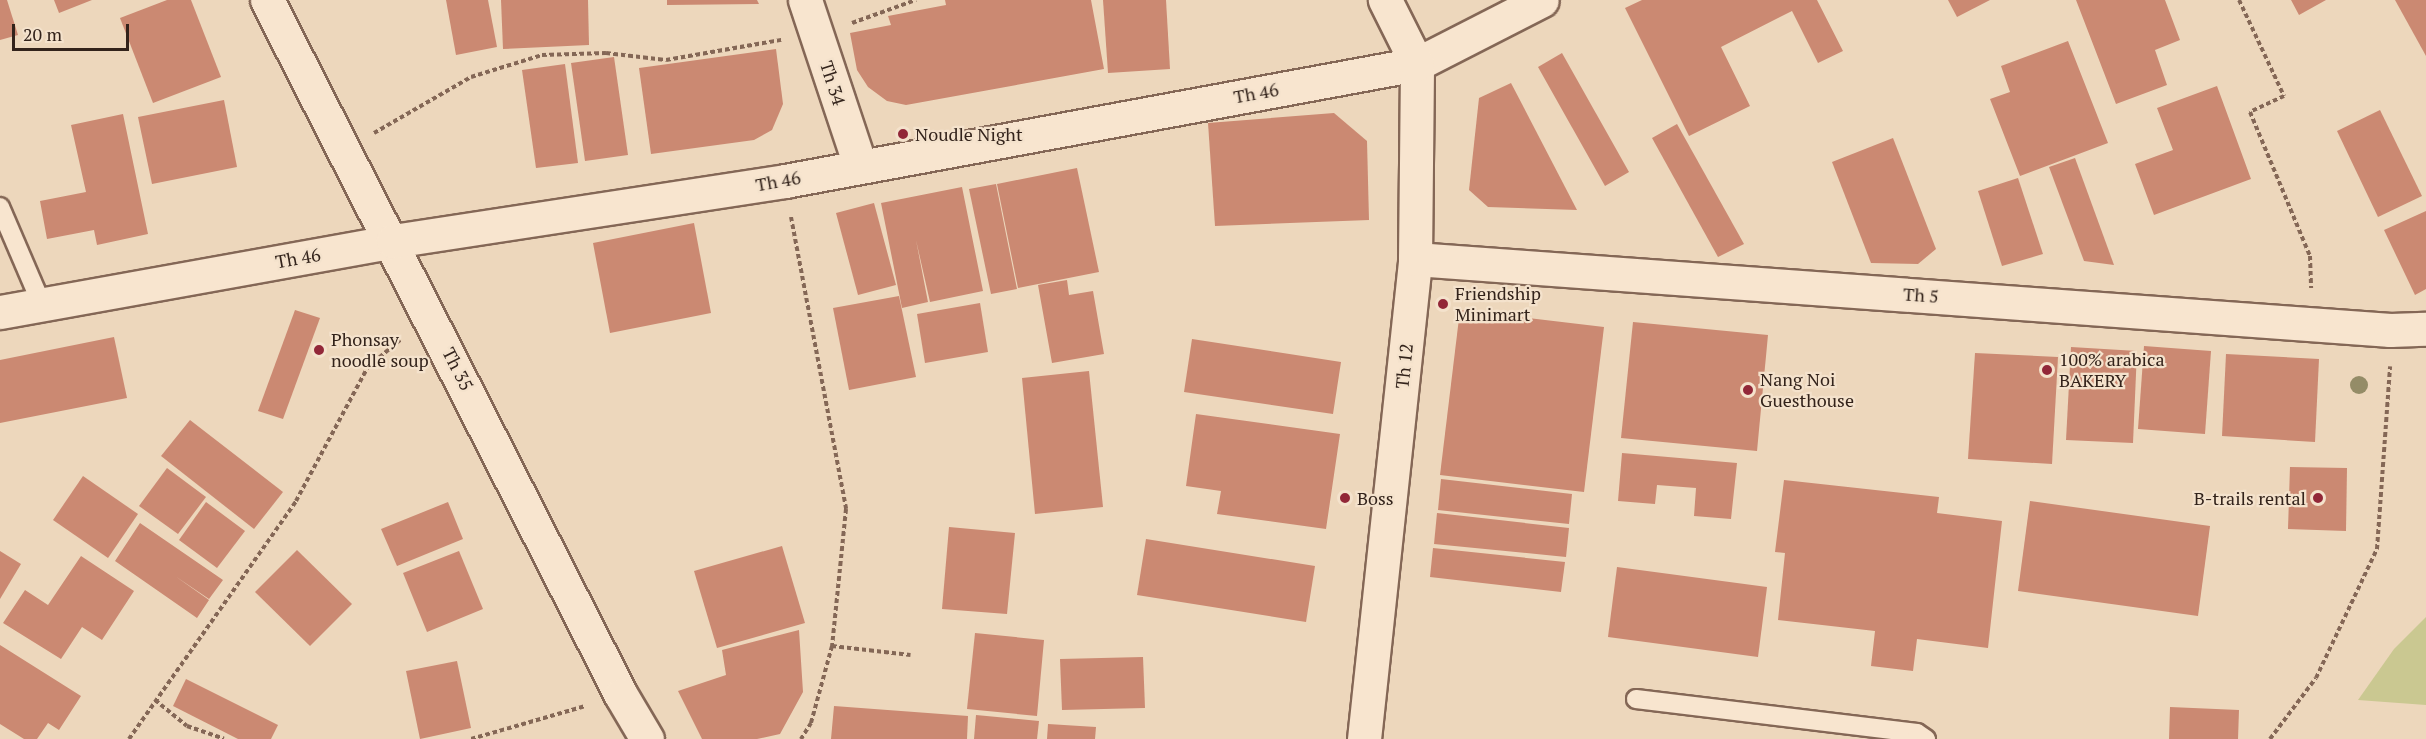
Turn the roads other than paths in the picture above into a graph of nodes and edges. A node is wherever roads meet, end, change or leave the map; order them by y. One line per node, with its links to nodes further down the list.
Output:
1 (267, 0): 8 (street, Th 35)
2 (805, 0): 6 (street, Th 34)
3 (1385, 0): 5 (street, Th 12)
4 (1542, 0): 5 (street, Th 46)
5 (1417, 64): 6 (street, Th 46); 9 (street, Th 12)
6 (860, 165): 8 (street, Th 46)
7 (0, 207): 10 (lane)
8 (393, 241): 10 (street, Th 46); 14 (street, Th 35)
9 (1415, 259): 12 (street, Th 5); 15 (street, Th 12)
10 (42, 305): 11 (street, Th 46)
11 (0, 312)
12 (2426, 329)
13 (1636, 699): 16 (lane)
14 (647, 739)
15 (1365, 739)
16 (1926, 739)

